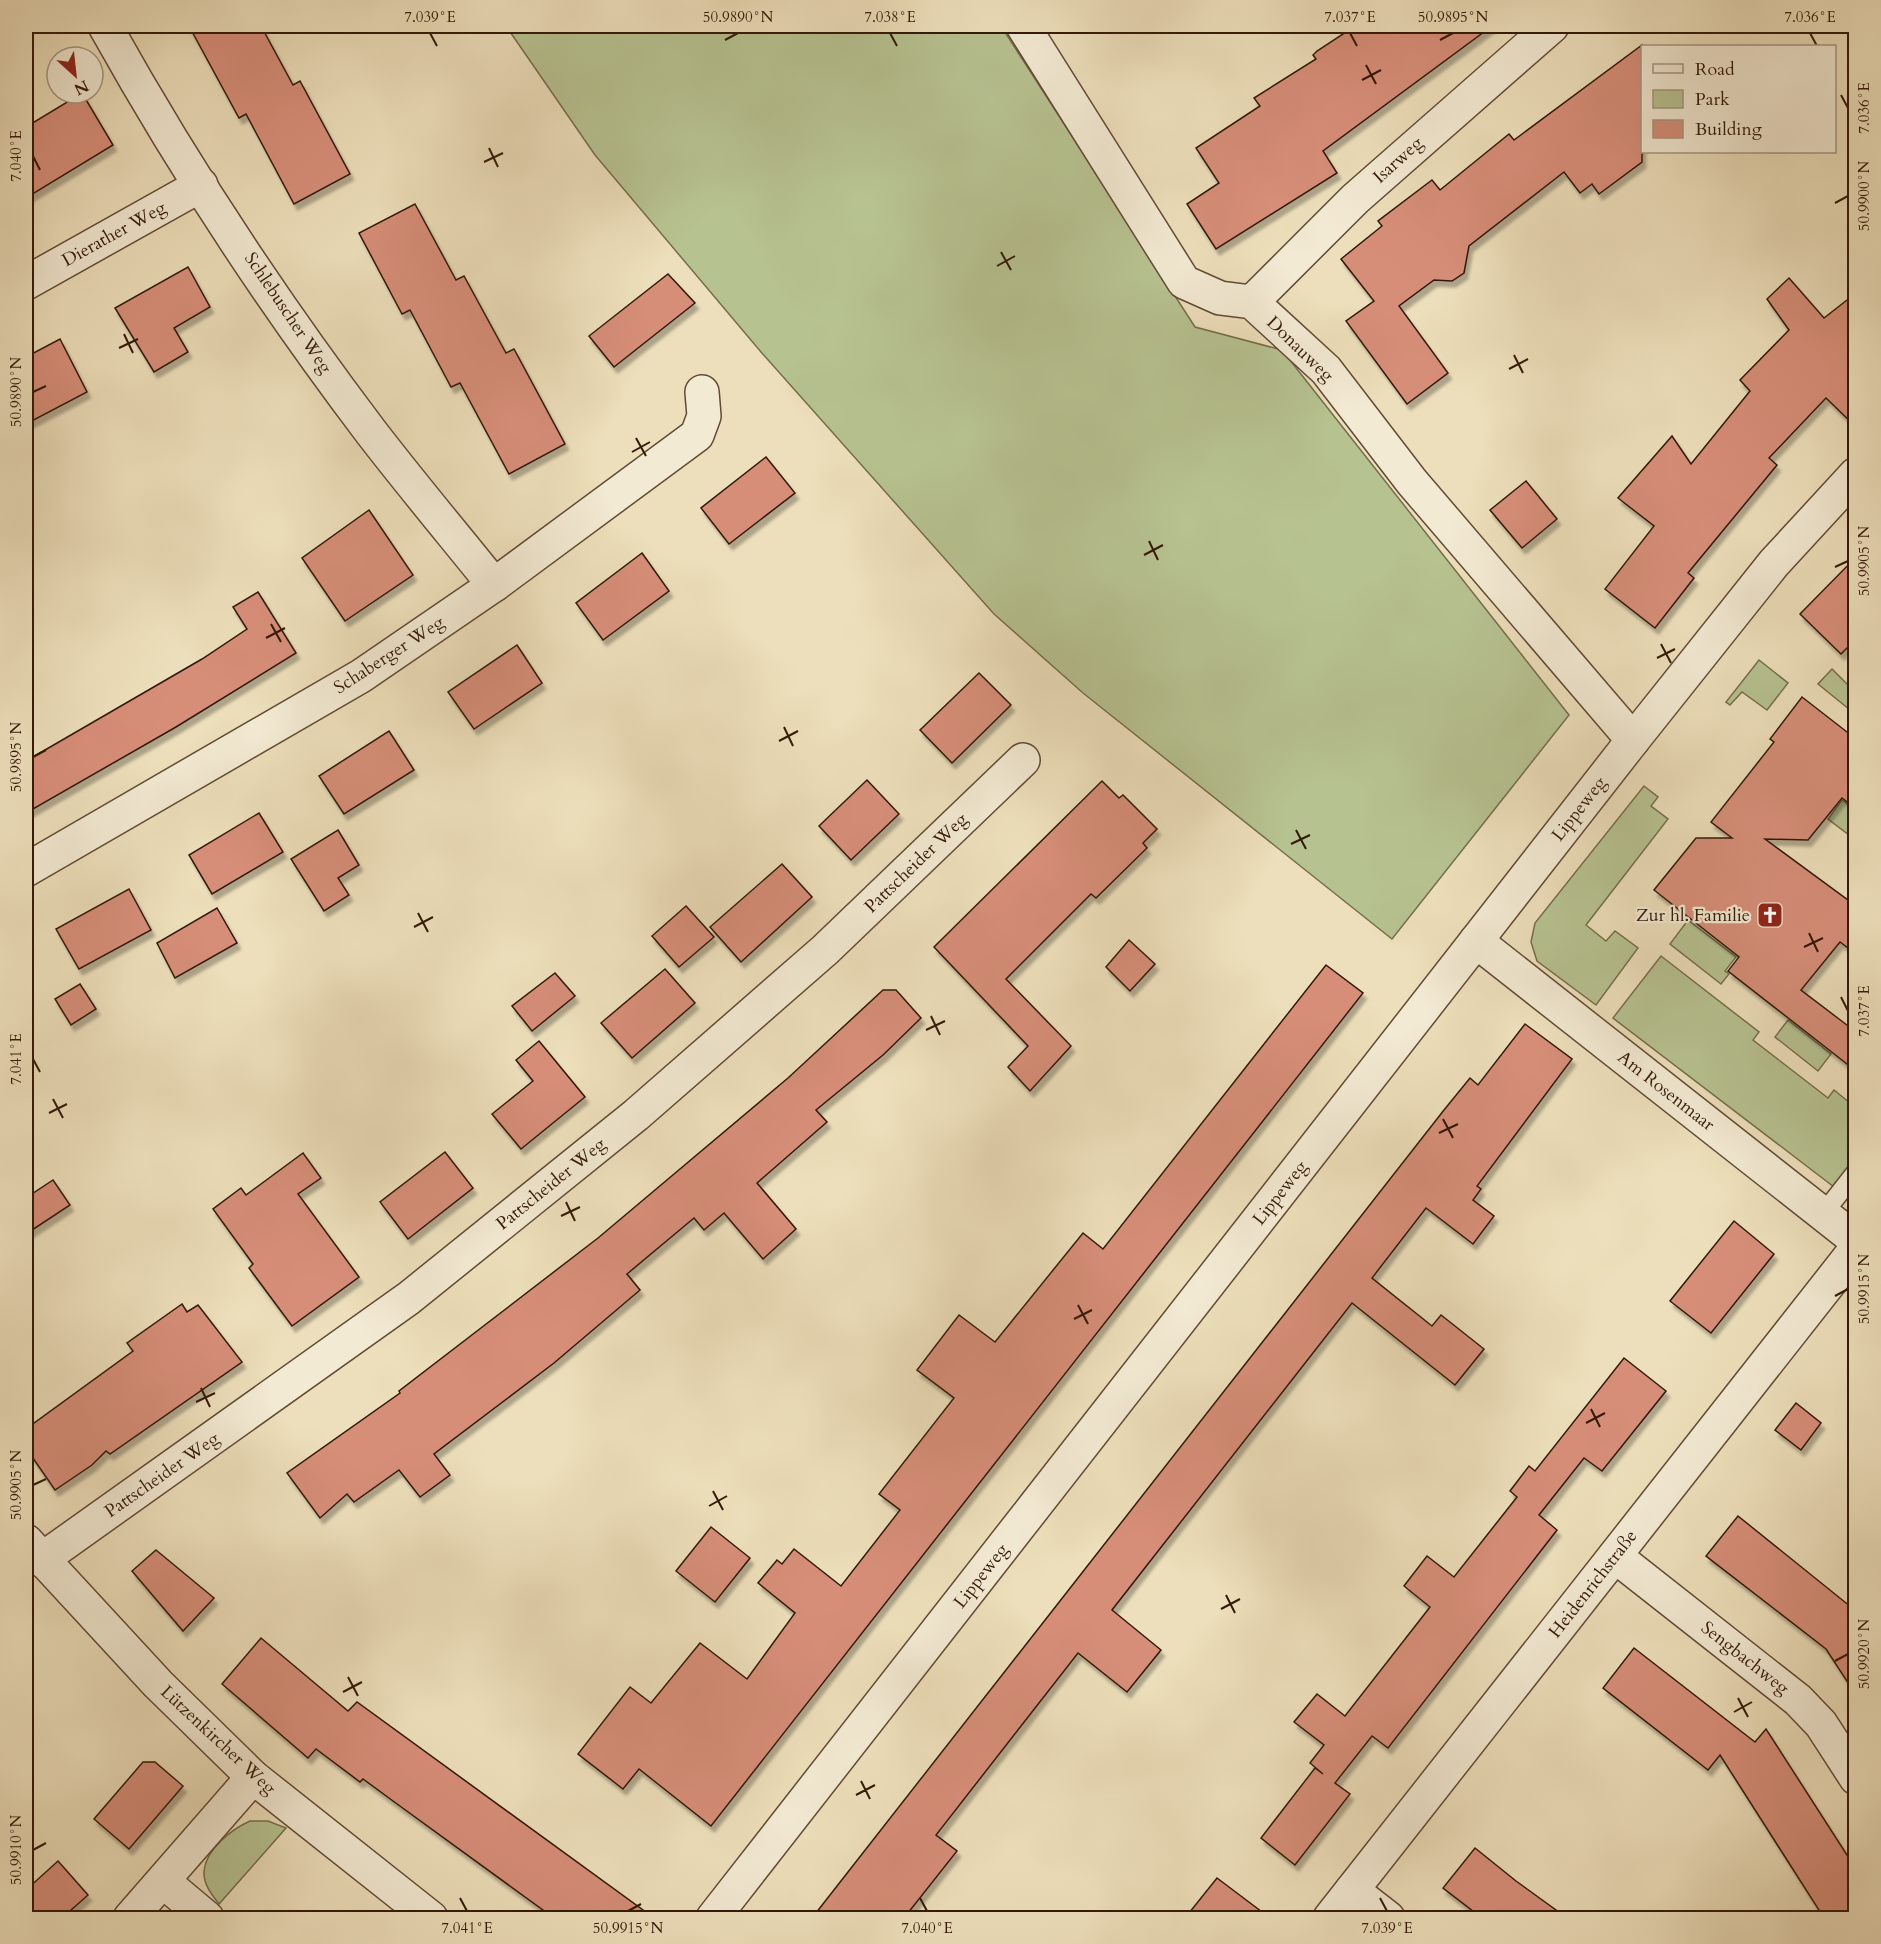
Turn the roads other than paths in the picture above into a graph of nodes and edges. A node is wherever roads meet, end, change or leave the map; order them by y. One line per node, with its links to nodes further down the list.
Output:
1 (105, 26): 4 (street, Schlebuscher Weg)
2 (1023, 26): 6 (street, Donauweg)
3 (1552, 26): 6 (street, Isarweg)
4 (201, 185): 5 (street, Dierather Weg); 9 (street, Schlebuscher Weg)
5 (26, 283)
6 (1252, 302): 10 (street, Donauweg)
7 (702, 392): 9 (street, Schaberger Weg)
8 (1856, 474): 10 (street, Lippeweg)
9 (494, 585): 12 (street, Schaberger Weg)
10 (1633, 740): 13 (street, Lippeweg)
11 (1023, 760): 18 (street, Pattscheider Weg)
12 (26, 870)
13 (1476, 941): 15 (street, Am Rosenmaar); 27 (street, Lippeweg)
14 (1856, 1172): 15 (lane)
15 (1823, 1214): 16 (street, Am Rosenmaar)
16 (1856, 1240)
17 (1856, 1249): 19 (street, Heidenrichstraße)
18 (33, 1550): 20 (street, Lützenkircher Weg)
19 (1615, 1556): 21 (street, Sengbachweg); 23 (street, Heidenrichstraße)
20 (253, 1777): 22 (street); 26 (street, Lützenkircher Weg)
21 (1856, 1778)
22 (164, 1882): 24 (street); 25 (street)
23 (1352, 1890): 28 (street, Heidenrichstraße); 29 (street)
24 (130, 1918)
25 (207, 1918)
26 (431, 1918)
27 (713, 1918)
28 (1330, 1918)
29 (1388, 1918)

